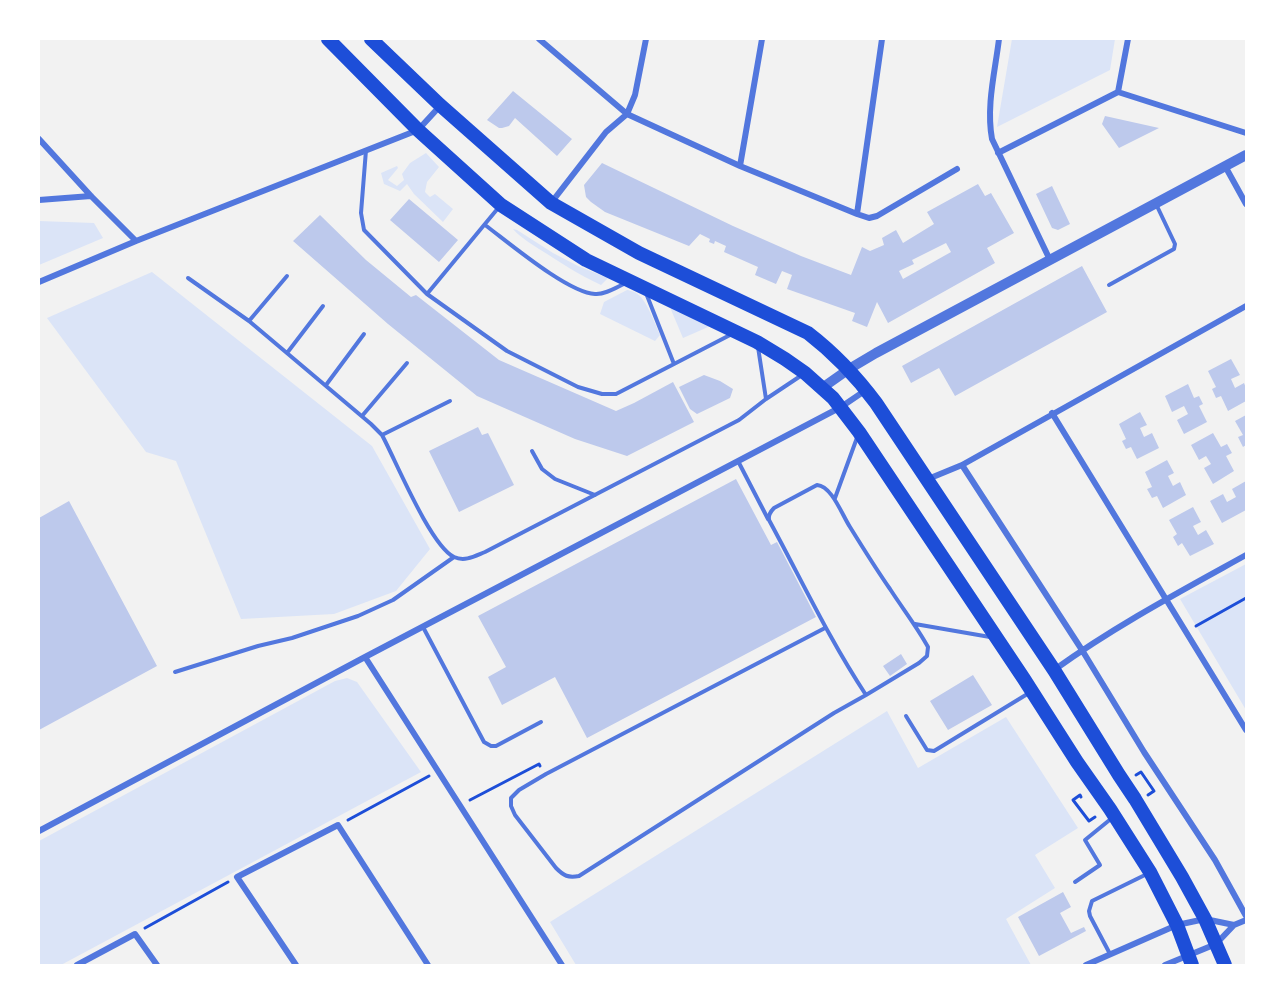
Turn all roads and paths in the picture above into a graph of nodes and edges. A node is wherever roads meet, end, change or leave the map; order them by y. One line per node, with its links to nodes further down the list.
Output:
1 (328, 39): 12 (main road)
2 (371, 39): 10 (main road)
3 (538, 39): 11 (street)
4 (646, 39): 11 (street)
5 (762, 39): 18 (street)
6 (882, 39): 27 (street)
7 (999, 39): 16 (street)
8 (1128, 39): 9 (street)
9 (1118, 92): 13 (street); 16 (street)
10 (440, 105): 12 (street); 24 (main road)
11 (627, 114): 18 (street); 24 (street)
12 (418, 130): 15 (street); 26 (main road)
13 (1246, 133)
14 (39, 139): 21 (street)
15 (366, 149): 29 (street); 37 (lane)
16 (998, 153): 30 (street)
17 (1246, 155): 19 (street)
18 (740, 166): 27 (street)
19 (1225, 166): 23 (street); 25 (street)
20 (957, 169): 27 (street)
21 (92, 196): 22 (street); 29 (street)
22 (39, 200)
23 (1155, 203): 30 (street); 35 (lane)
24 (550, 204): 47 (main road)
25 (1246, 204)
26 (501, 205): 28 (lane); 33 (main road)
27 (857, 214)
28 (485, 225): 33 (lane); 37 (lane)
29 (136, 241): 34 (street)
30 (1050, 260): 47 (street)
31 (287, 276): 40 (lane)
32 (188, 278): 40 (lane)
33 (629, 281): 36 (main road)
34 (39, 282)
35 (1109, 285)
36 (645, 289): 41 (main road); 46 (lane)
37 (427, 294): 46 (lane)
38 (322, 306): 44 (lane)
39 (1246, 306): 55 (street)
40 (249, 321): 44 (lane)
41 (736, 332): 43 (main road); 46 (lane)
42 (364, 334): 49 (lane)
43 (757, 342): 48 (main road); 52 (lane)
44 (287, 353): 49 (lane)
45 (407, 363): 56 (lane)
46 (674, 364)
47 (849, 369): 50 (street); 51 (main road)
48 (805, 373): 50 (main road); 52 (lane)
49 (326, 386): 56 (lane)
50 (822, 388): 54 (main road)
51 (866, 390): 54 (street); 62 (main road)
52 (766, 399): 63 (lane)
53 (450, 400): 58 (lane)
54 (841, 407): 57 (main road); 60 (street)
55 (1052, 413): 61 (street); 69 (street)
56 (362, 416): 58 (lane)
57 (859, 432): 64 (lane); 74 (main road)
58 (382, 435): 67 (lane)
59 (532, 451): 63 (lane)
60 (738, 461): 65 (lane); 71 (street)
61 (962, 465): 62 (street); 75 (street)
62 (928, 479): 77 (main road)
63 (596, 495): 67 (lane)
64 (835, 498): 65 (lane); 70 (lane)
65 (769, 520): 73 (lane)
66 (1246, 555): 69 (street)
67 (454, 557): 78 (lane)
68 (1246, 598): 72 (path)
69 (1166, 599): 75 (street); 83 (street)
70 (914, 623): 74 (lane); 80 (lane)
71 (422, 626): 76 (street); 82 (lane)
72 (1196, 626)
73 (825, 628): 80 (lane); 85 (lane)
74 (997, 638): 79 (main road)
75 (1082, 650): 77 (street); 94 (street)
76 (365, 657): 84 (street); 90 (street)
77 (1054, 670): 95 (main road)
78 (175, 672)
79 (1032, 691): 81 (lane); 88 (main road)
80 (866, 695): 85 (lane)
81 (906, 716)
82 (541, 722)
83 (1246, 730)
84 (438, 771): 87 (street); 89 (path)
85 (546, 774): 87 (path)
86 (1084, 801): 88 (path)
87 (461, 805): 106 (street)
88 (1112, 812): 91 (main road); 93 (lane)
89 (338, 825): 92 (street); 105 (street)
90 (39, 831)
91 (1150, 873): 96 (main road); 100 (lane)
92 (237, 877): 98 (path); 104 (street)
93 (1075, 882)
94 (1246, 918): 97 (street)
95 (1205, 919): 96 (street); 97 (street); 99 (main road)
96 (1177, 925): 100 (street); 101 (main road)
97 (1234, 925): 99 (street)
98 (135, 934): 102 (street); 103 (street)
99 (1216, 944): 101 (street); 109 (main road)
100 (1111, 954): 107 (street)
101 (1190, 961): 108 (street)
102 (77, 965)
103 (157, 965)
104 (296, 965)
105 (428, 965)
106 (562, 965)
107 (1086, 965)
108 (1165, 965)
109 (1225, 965)

